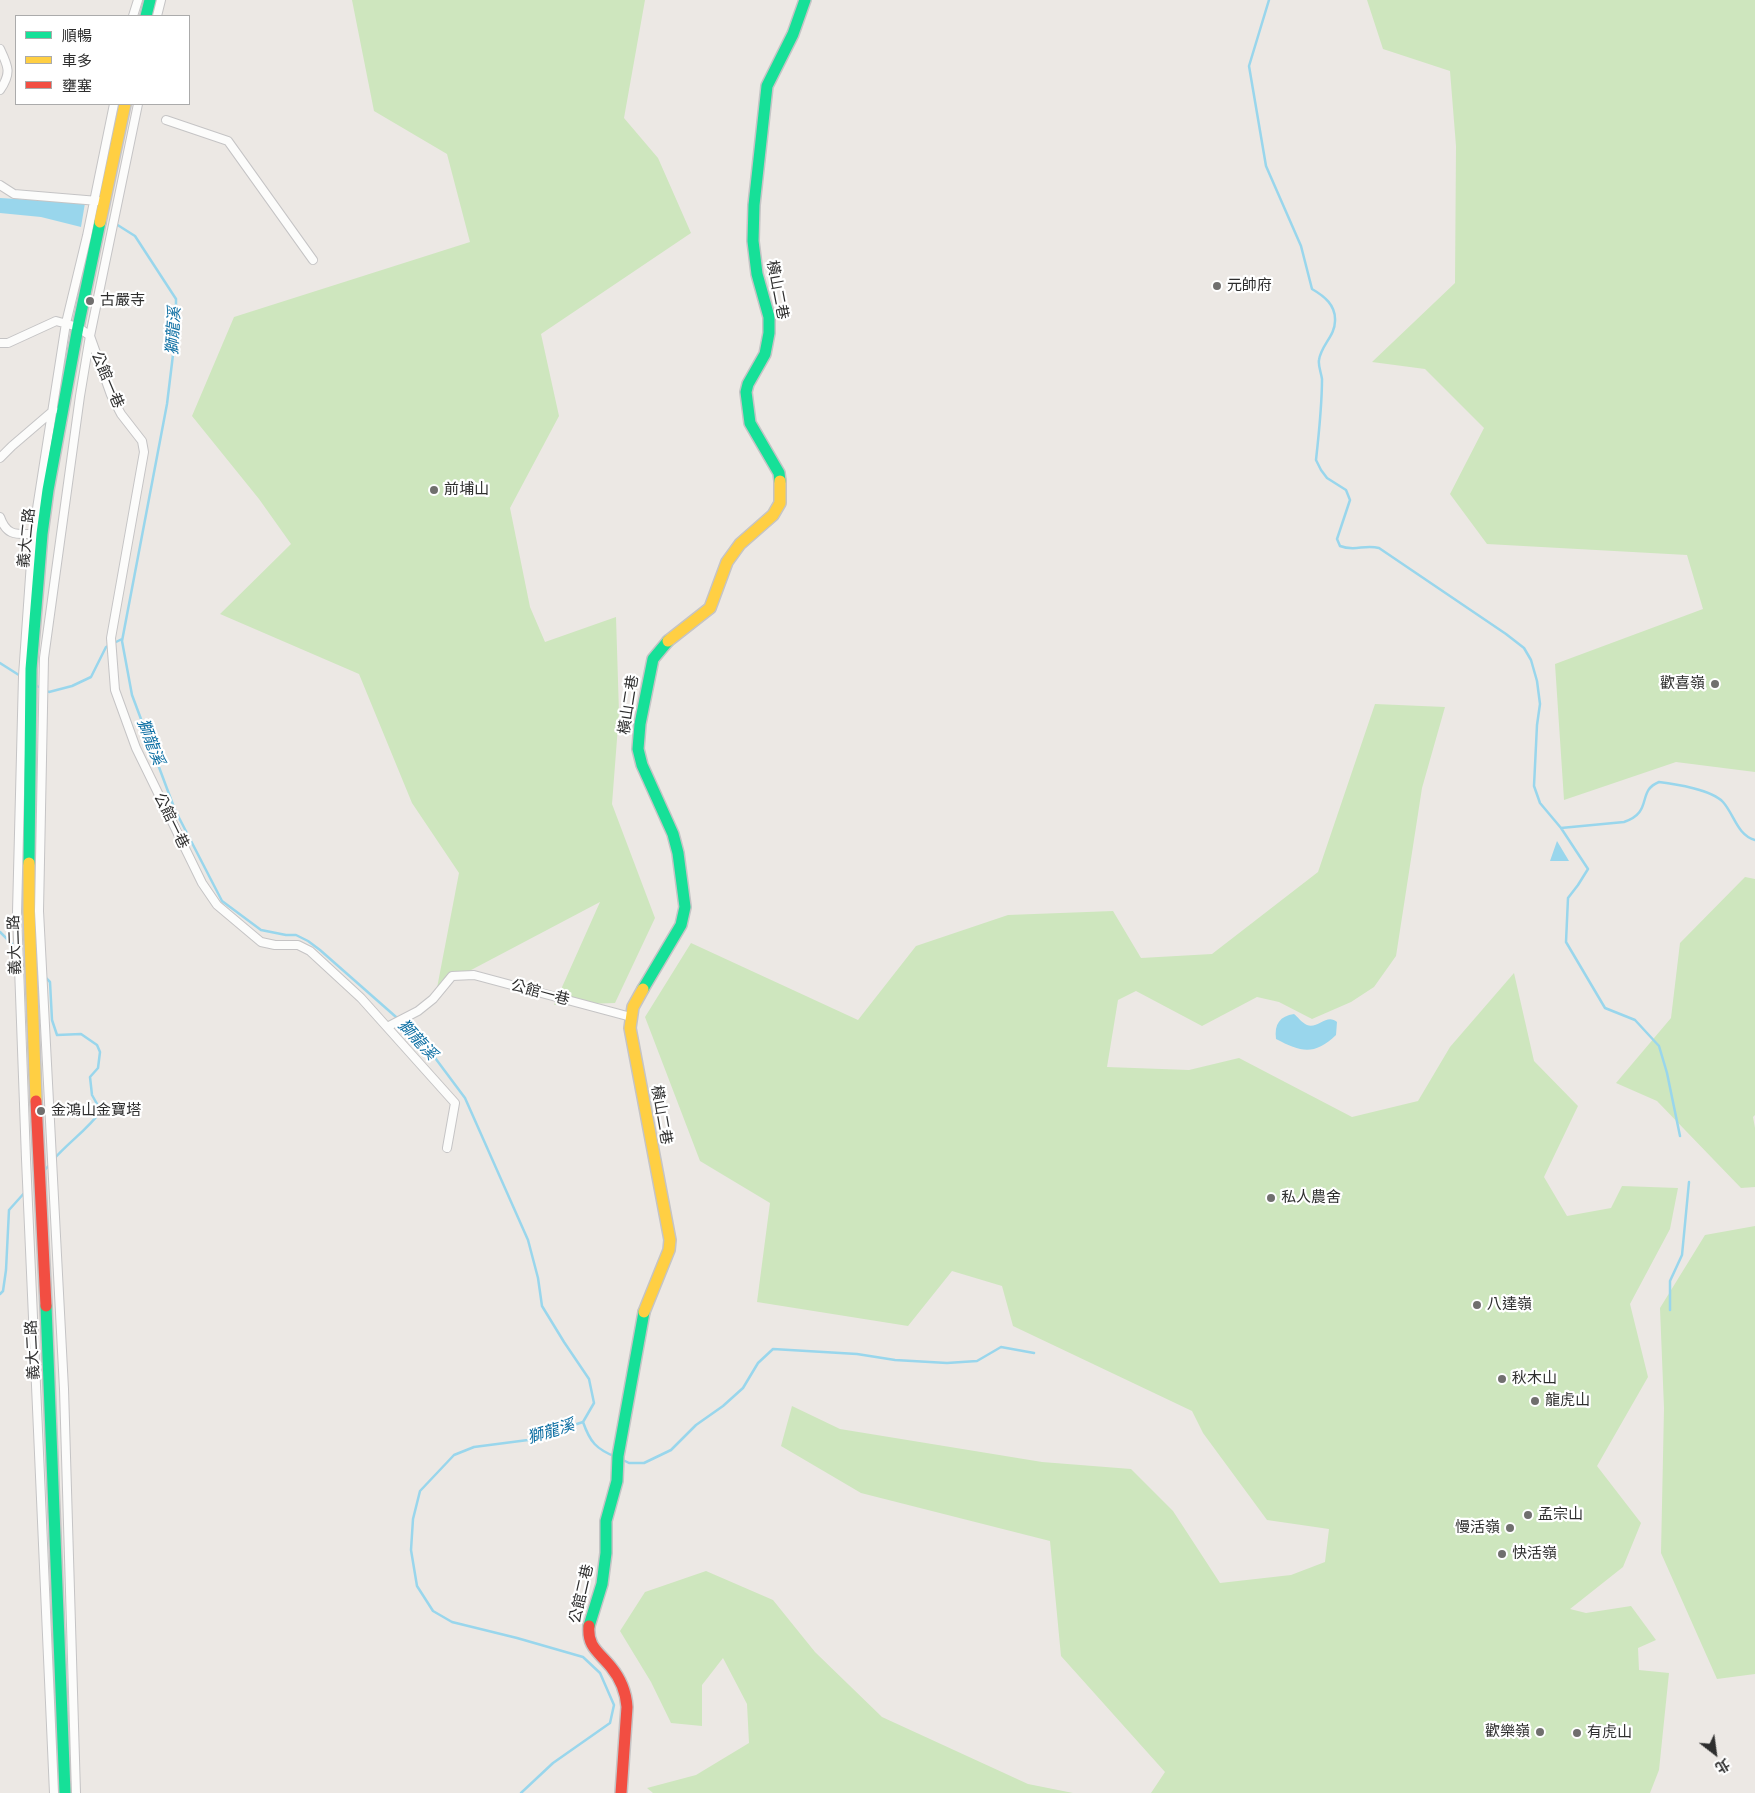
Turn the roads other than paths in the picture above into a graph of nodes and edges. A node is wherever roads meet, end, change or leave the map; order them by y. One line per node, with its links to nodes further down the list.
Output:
1 (138, 0): 5 (street)
2 (150, 0): 6 (street)
3 (162, 0): 7 (street)
4 (805, 0): 27 (street, 橫山二巷)
5 (133, 15)
6 (146, 15)
7 (157, 15)
8 (0, 49): 9 (street)
9 (0, 90)
10 (114, 105): 15 (street, 義大二路)
11 (125, 105): 15 (street, 義大二路)
12 (138, 105): 20 (street, 義大二路)
13 (166, 120): 17 (street)
14 (0, 185): 15 (street)
15 (100, 201): 16 (street, 義大二路)
16 (92, 237): 18 (street, 義大二路); 19 (street, 義大二路)
17 (313, 260)
18 (66, 324): 19 (street, 公館一巷); 21 (street, 公館一巷); 23 (street, 義大二路)
19 (78, 327): 20 (street, 公館一巷); 22 (street, 義大二路)
20 (90, 336): 28 (street, 公館一巷); 34 (street, 義大二路)
21 (0, 343)
22 (65, 401): 23 (street); 26 (street, 義大二路)
23 (52, 412): 24 (street); 26 (street, 義大二路)
24 (0, 458)
25 (0, 517): 26 (street)
26 (38, 534): 32 (street, 義大二路); 33 (street, 義大二路)
27 (631, 1017): 28 (street, 公館一巷); 30 (street, 橫山二巷)
28 (390, 1025): 29 (street, 公館一巷)
29 (447, 1148)
30 (618, 1460): 31 (street, 公館二巷)
31 (621, 1791)
32 (54, 1793)
33 (65, 1793)
34 (76, 1793)

